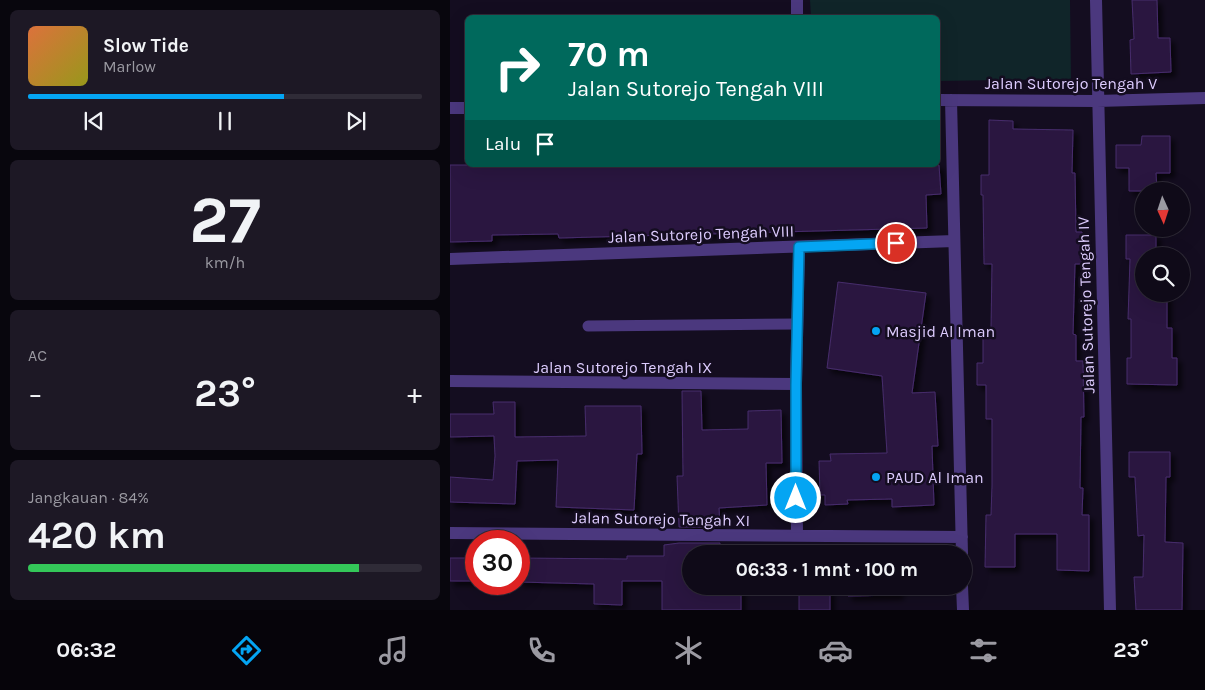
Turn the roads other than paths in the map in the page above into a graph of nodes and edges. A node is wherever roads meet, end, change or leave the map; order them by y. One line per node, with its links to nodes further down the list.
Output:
1 (796, 0): 3 (street)
2 (1096, 0): 6 (street, Jalan Sutorejo Tengah IV)
3 (797, 15)
4 (1205, 98): 6 (street, Jalan Sutorejo Tengah V)
5 (944, 100): 6 (street, Jalan Sutorejo Tengah V); 9 (street)
6 (1097, 101): 22 (street, Jalan Sutorejo Tengah IV)
7 (450, 108): 8 (street)
8 (465, 108)
9 (954, 241): 10 (street, Jalan Sutorejo Tengah VIII); 18 (street)
10 (799, 247): 11 (street, Jalan Sutorejo Tengah VIII); 12 (street)
11 (450, 259)
12 (797, 324): 13 (lane); 15 (street)
13 (588, 326)
14 (450, 381): 15 (street, Jalan Sutorejo Tengah IX)
15 (796, 384): 17 (street)
16 (450, 533): 17 (street, Jalan Sutorejo Tengah XI)
17 (797, 536): 18 (street, Jalan Sutorejo Tengah XI)
18 (962, 538): 19 (street)
19 (962, 545)
20 (962, 595): 21 (street)
21 (963, 610)
22 (1110, 610)

